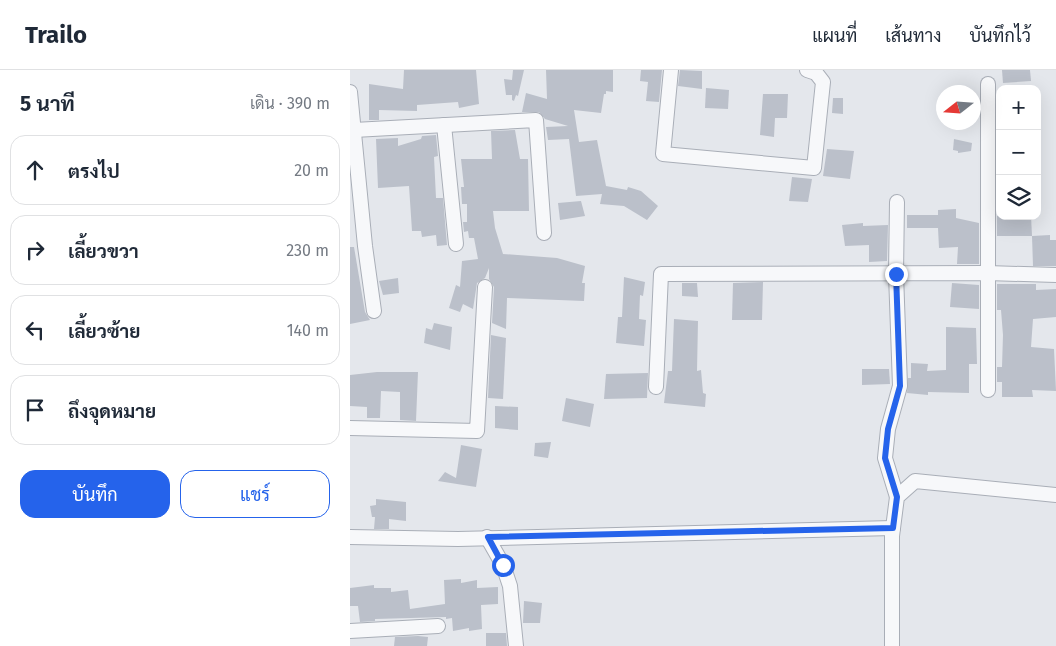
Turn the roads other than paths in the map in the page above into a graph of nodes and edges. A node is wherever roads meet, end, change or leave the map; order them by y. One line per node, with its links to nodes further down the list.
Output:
1 (671, 70): 2 (street)
2 (807, 70)
3 (988, 84): 10 (street)
4 (350, 92): 6 (street)
5 (444, 125): 6 (street); 8 (street); 9 (street)
6 (354, 130): 14 (street)
7 (897, 202): 11 (street)
8 (544, 233)
9 (456, 244)
10 (987, 273): 11 (street); 12 (street); 16 (street)
11 (896, 274): 15 (street); 19 (street)
12 (1056, 276)
13 (485, 287): 17 (street)
14 (374, 311)
15 (656, 386)
16 (988, 390)
17 (350, 428)
18 (1056, 495): 19 (street)
19 (897, 497): 20 (street)
20 (893, 528): 22 (street); 26 (street)
21 (350, 537): 22 (street)
22 (488, 537): 25 (street)
23 (438, 626): 24 (street)
24 (350, 631)
25 (516, 646)
26 (892, 646)

